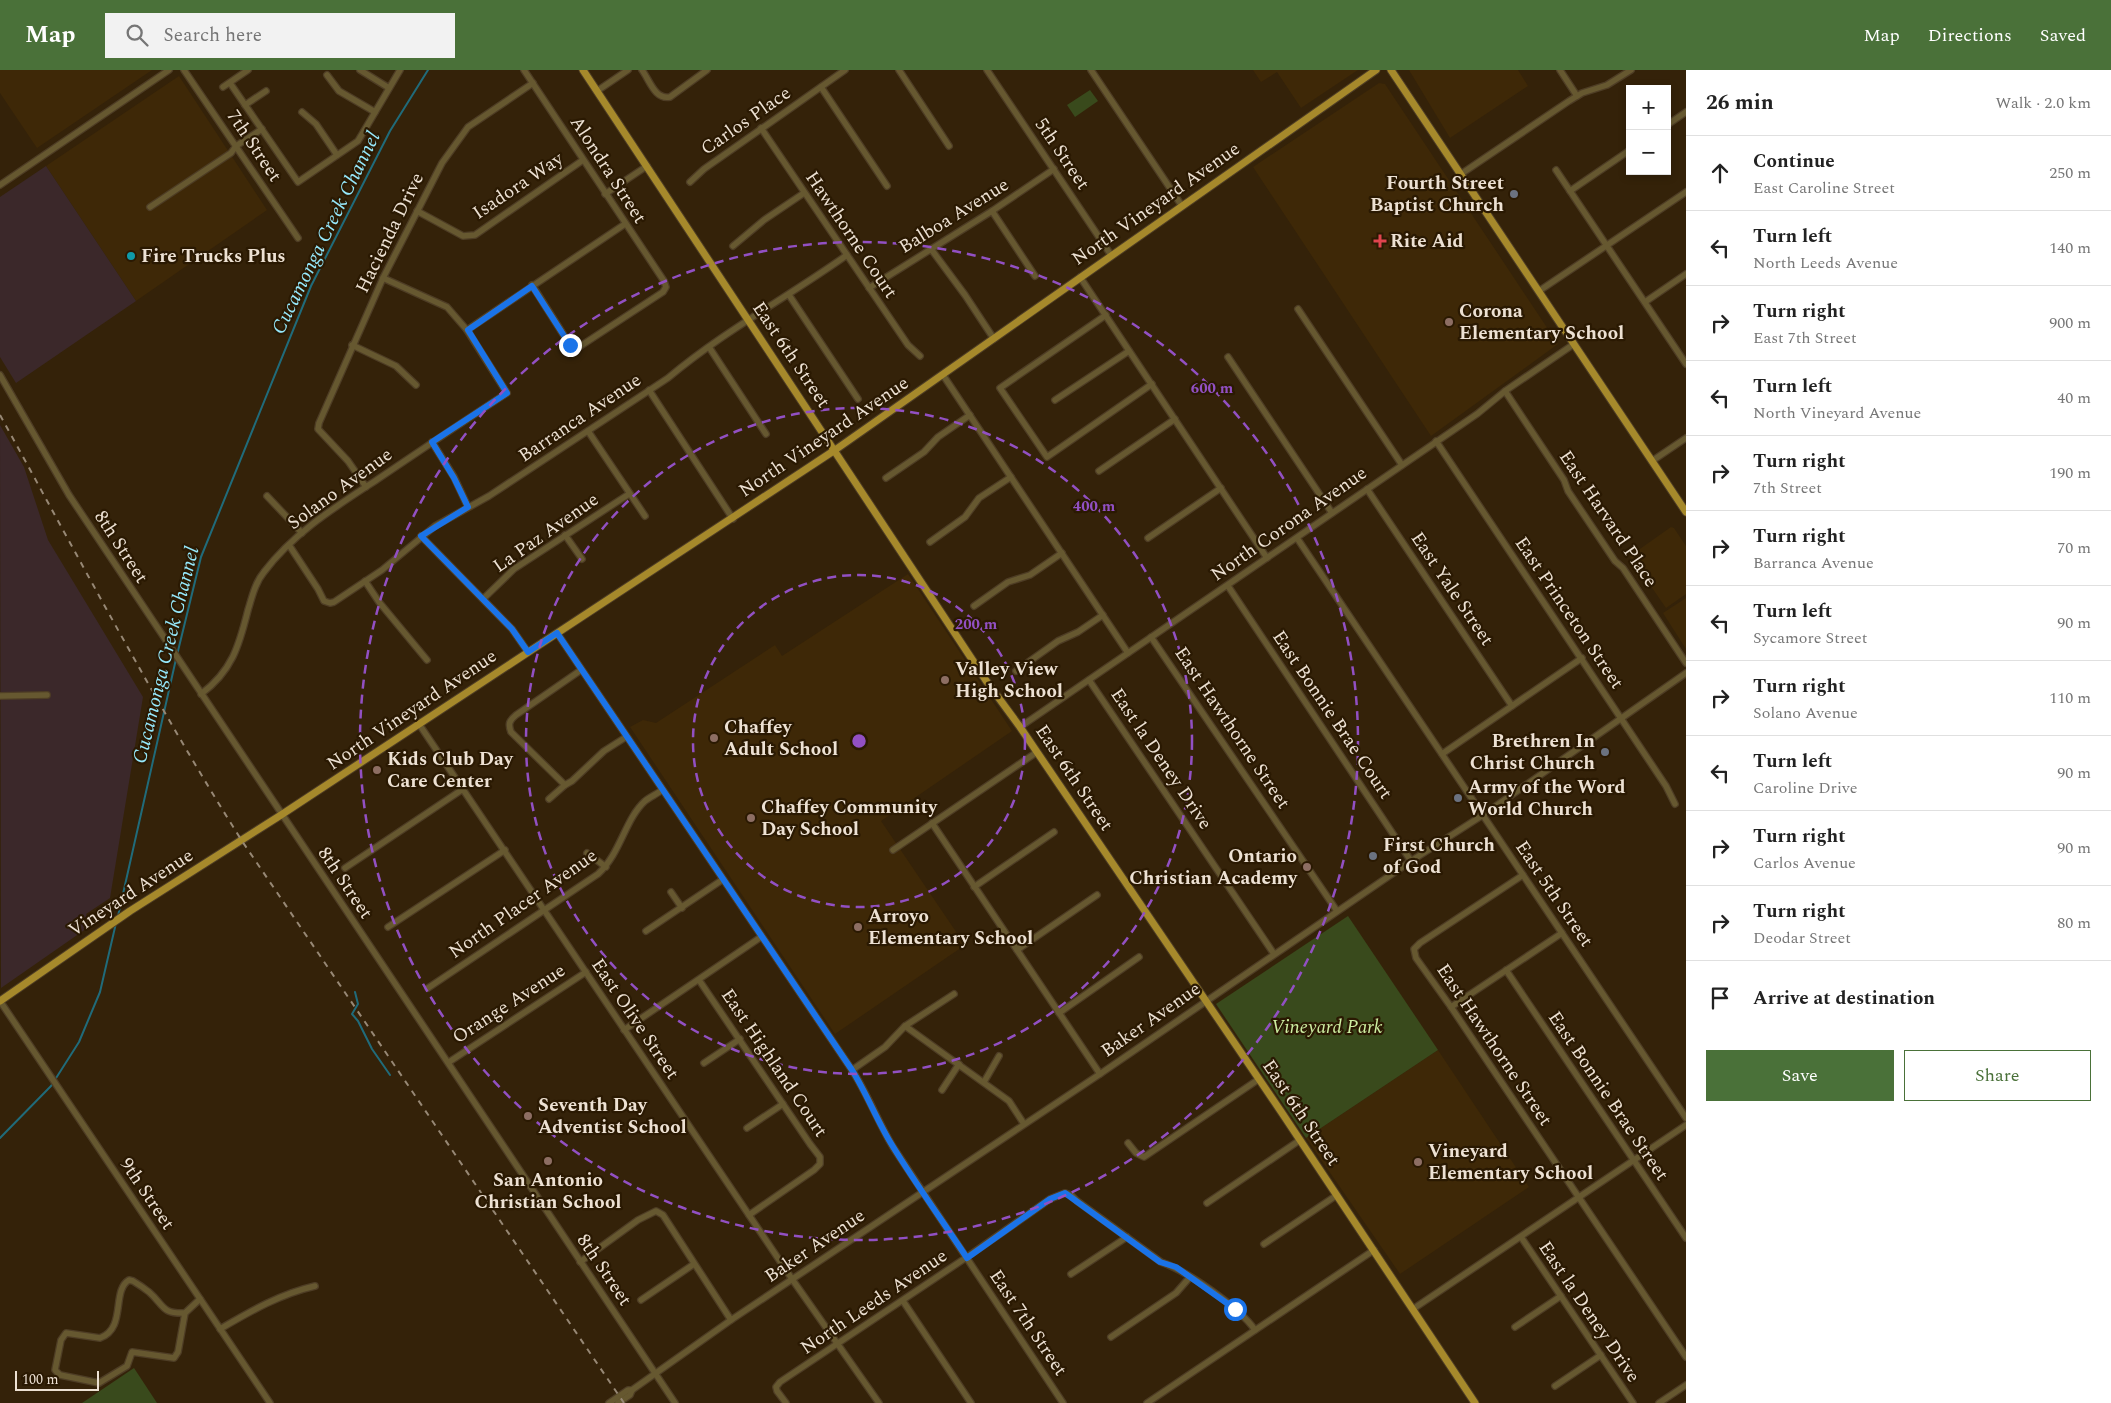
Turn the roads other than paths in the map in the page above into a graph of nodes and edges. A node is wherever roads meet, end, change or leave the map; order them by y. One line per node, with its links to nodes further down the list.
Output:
1 (168, 70): 45 (street)
2 (184, 70): 35 (street, 7th Street)
3 (248, 70): 20 (street)
4 (360, 70): 24 (street)
5 (400, 70): 24 (street)
6 (524, 70): 21 (street, Alondra Street)
7 (583, 70): 26 (main road, East 6th Street)
8 (628, 70): 26 (street)
9 (642, 70): 10 (street)
10 (707, 70)
11 (845, 70): 23 (street, Carlos Place)
12 (899, 70): 36 (street)
13 (987, 70): 41 (street, 5th Street)
14 (1091, 70): 51 (street)
15 (1376, 70): 51 (main road, North Vineyard Avenue)
16 (1391, 70): 43 (main road)
17 (1560, 70): 27 (street)
18 (1631, 70): 27 (street)
19 (327, 75): 30 (street)
20 (230, 83): 22 (street); 28 (street)
21 (532, 83): 39 (street, Alondra Street); 54 (street, Hacienda Drive)
22 (223, 87)
23 (821, 87): 34 (street, Carlos Place); 46 (street)
24 (389, 88): 30 (street)
25 (266, 90): 28 (street)
26 (597, 91): 40 (main road, East 6th Street)
27 (1577, 96): 43 (street)
28 (245, 105): 33 (street)
29 (302, 112): 38 (street)
30 (375, 112): 38 (street)
31 (1686, 112): 32 (street)
32 (1671, 122)
33 (262, 128): 35 (street); 38 (street)
34 (761, 128): 44 (street, Carlos Place); 49 (street, Hawthorne Court)
35 (236, 146): 52 (street); 56 (street, 7th Street)
36 (948, 146)
37 (1626, 153): 47 (street)
38 (337, 155)
39 (583, 160): 50 (street, Alondra Street); 54 (street, Isadora Way)
40 (647, 166): 50 (street); 73 (main road, East 6th Street)
41 (1054, 168): 53 (street, Balboa Avenue); 61 (street, 5th Street)
42 (1556, 170): 47 (street)
43 (1462, 174): 68 (main road)
44 (690, 182)
45 (0, 185)
46 (887, 186)
47 (1570, 191): 58 (street)
48 (1686, 192): 58 (street)
49 (804, 193): 57 (street); 60 (street, Hawthorne Court)
50 (606, 194): 55 (street, Alondra Street)
51 (1182, 206): 61 (main road, North Vineyard Avenue)
52 (150, 207)
53 (992, 210): 59 (street, Balboa Avenue); 63 (street)
54 (417, 211): 65 (street, Hacienda Drive)
55 (625, 224): 66 (street); 66 (street, Alondra Street)
56 (298, 238)
57 (733, 246)
58 (1606, 246): 68 (street); 70 (street)
59 (931, 249): 67 (street, Balboa Avenue); 75 (street)
60 (847, 255): 67 (street, Hawthorne Court); 69 (street, Barranca Avenue)
61 (1111, 256): 64 (main road, North Vineyard Avenue)
62 (1686, 274): 70 (street)
63 (1035, 276)
64 (1080, 277): 72 (street); 75 (main road, North Vineyard Avenue)
65 (383, 278): 74 (street); 77 (street, Hacienda Drive)
66 (532, 286): 74 (street)
67 (869, 288): 80 (street, Hawthorne Court)
68 (1539, 291): 76 (main road)
69 (788, 295): 73 (street, Barranca Avenue); 89 (street)
70 (1644, 302): 82 (street)
71 (1298, 309): 100 (street)
72 (1106, 316): 79 (street); 85 (street)
73 (748, 320): 78 (street, Barranca Avenue); 98 (main road, East 6th Street)
74 (468, 330): 97 (street, Solano Avenue)
75 (994, 339): 84 (main road, North Vineyard Avenue)
76 (1574, 344): 88 (street, North Corona Avenue); 99 (main road)
77 (352, 346): 86 (street); 104 (street, Hacienda Drive)
78 (708, 347): 87 (street, Barranca Avenue); 94 (street)
79 (1129, 350): 85 (street); 90 (street)
80 (920, 356)
81 (1228, 357): 111 (street)
82 (1685, 360)
83 (0, 375): 140 (street, 8th Street)
84 (943, 375): 91 (street); 98 (main road, North Vineyard Avenue)
85 (1152, 384): 92 (street)
86 (416, 385)
87 (650, 390): 93 (street, Barranca Avenue); 113 (street)
88 (1505, 391): 96 (street, North Corona Avenue); 135 (street, East Harvard Place)
89 (858, 399)
90 (1055, 400)
91 (970, 415): 102 (street); 103 (street)
92 (1175, 419): 101 (street); 105 (street)
93 (588, 431): 107 (street); 109 (street, Barranca Avenue)
94 (766, 434)
95 (1686, 438): 99 (street)
96 (1436, 441): 100 (street, North Corona Avenue); 133 (street, East Princeton Street)
97 (432, 442): 104 (street, Solano Avenue); 109 (street)
98 (835, 450): 113 (main road, North Vineyard Avenue); 146 (main road, East 6th Street)
99 (1652, 461): 110 (main road)
100 (1402, 465): 106 (street, North Corona Avenue)
101 (1099, 471)
102 (1011, 477): 119 (street); 121 (street)
103 (886, 478)
104 (366, 487): 114 (street, Solano Avenue)
105 (1221, 488): 117 (street); 122 (street)
106 (1367, 489): 111 (street, North Corona Avenue); 143 (street, East Yale Street)
107 (629, 494): 112 (street); 115 (street, La Paz Avenue)
108 (267, 496): 114 (street)
109 (468, 507): 116 (street, Barranca Avenue)
110 (1686, 512)
111 (1332, 513): 118 (street, North Corona Avenue)
112 (644, 516)
113 (733, 519): 129 (main road, North Vineyard Avenue)
114 (302, 533): 120 (street, Solano Avenue)
115 (565, 535): 123 (street); 126 (street, La Paz Avenue)
116 (421, 536): 124 (street, Barranca Avenue); 126 (street)
117 (1148, 538)
118 (1297, 538): 122 (street, North Corona Avenue); 149 (street, East 5th Street)
119 (930, 542)
120 (289, 545): 124 (street, Barranca Avenue); 140 (street, Solano Avenue)
121 (1062, 553): 127 (street); 128 (street)
122 (1267, 558): 125 (street, North Corona Avenue)
123 (582, 559)
124 (365, 581): 134 (street)
125 (1228, 586): 130 (street, North Corona Avenue); 162 (street, East Bonnie Brae Court)
126 (483, 599): 131 (street)
127 (974, 606)
128 (1103, 615): 132 (street); 137 (street)
129 (557, 633): 131 (main road, North Vineyard Avenue); 136 (street, East 7th Street)
130 (1151, 637): 132 (street, North Corona Avenue); 172 (street, East Hawthorne Street)
131 (528, 652): 145 (main road, North Vineyard Avenue)
132 (1128, 653): 139 (street, North Corona Avenue)
133 (1582, 658): 143 (street); 144 (street, East Princeton Street)
134 (427, 660)
135 (1686, 663)
136 (581, 670): 147 (street, East 7th Street); 150 (street)
137 (1016, 671)
138 (1686, 673): 144 (street, Baker Avenue)
139 (1089, 680): 146 (street, North Corona Avenue); 178 (street, East la Deney Drive)
140 (201, 694): 156 (street, 8th Street)
141 (47, 695): 142 (street)
142 (0, 696)
143 (1512, 706): 149 (street)
144 (1622, 719): 154 (street, East Princeton Street); 155 (street, Baker Avenue)
145 (419, 724): 151 (street, East Olive Street); 156 (main road, North Vineyard Avenue)
146 (1020, 727): 148 (main road, East 6th Street)
147 (626, 737): 150 (street); 152 (street, East 7th Street)
148 (1037, 752): 157 (street); 186 (main road, East 6th Street)
149 (1442, 754): 155 (street, East 5th Street)
150 (564, 785): 153 (street)
151 (463, 789): 159 (street, East Olive Street); 164 (street)
152 (662, 790): 163 (street, North Placer Avenue); 166 (street, East 7th Street)
153 (549, 798)
154 (1675, 804)
155 (1483, 814): 162 (street, Baker Avenue); 165 (street, East 5th Street)
156 (281, 816): 185 (main road, Vineyard Avenue); 193 (street, 8th Street)
157 (932, 823): 160 (street); 167 (street)
158 (1054, 832): 167 (street)
159 (505, 850): 171 (street, East Olive Street); 173 (street)
160 (893, 850)
161 (587, 853): 163 (street)
162 (1410, 861): 172 (street, Baker Avenue)
163 (606, 867): 171 (street, North Placer Avenue)
164 (345, 868)
165 (1523, 875): 175 (street, East 5th Street); 187 (street, East Hawthorne Street)
166 (722, 880): 170 (street); 176 (street, East 7th Street)
167 (974, 887): 177 (street)
168 (671, 892): 170 (street)
169 (1096, 895): 177 (street)
170 (682, 908): 174 (street)
171 (545, 911): 181 (street, East Olive Street); 183 (street, North Placer Avenue)
172 (1338, 911): 178 (street, Baker Avenue)
173 (388, 927)
174 (646, 931)
175 (1562, 933): 180 (street); 202 (street, East 5th Street)
176 (761, 936): 182 (street); 196 (street, East 7th Street)
177 (1017, 950): 188 (street)
178 (1274, 954): 186 (street, Baker Avenue)
179 (1139, 957): 188 (street)
180 (1506, 970): 187 (street); 208 (street, East Bonnie Brae Street)
181 (586, 972): 190 (street, East Olive Street); 193 (street, Orange Avenue)
182 (699, 980): 190 (street); 191 (street, East Highland Court)
183 (428, 988)
184 (954, 994): 189 (street)
185 (0, 1001): 227 (street, 9th Street)
186 (1204, 1001): 197 (street, Baker Avenue); 198 (main road, East 6th Street)
187 (1452, 1007): 211 (street, East Hawthorne Street)
188 (1059, 1013): 197 (street)
189 (905, 1026): 195 (street); 196 (street)
190 (624, 1030): 213 (street, East Olive Street)
191 (740, 1039): 194 (street); 201 (street, East Highland Court)
192 (999, 1056): 199 (street)
193 (449, 1062): 220 (street, 8th Street)
194 (704, 1063)
195 (959, 1064): 199 (street); 200 (street)
196 (852, 1070): 209 (street, East 7th Street)
197 (1100, 1074): 203 (street, Baker Avenue)
198 (1259, 1079): 206 (main road, East 6th Street); 207 (street)
199 (984, 1082): 203 (street)
200 (942, 1090)
201 (783, 1104): 205 (street); 213 (street, East Highland Court)
202 (1686, 1118)
203 (1024, 1124): 209 (street, Baker Avenue)
204 (1686, 1125): 208 (street)
205 (748, 1128)
206 (1300, 1140): 210 (main road, East 6th Street); 212 (street)
207 (1128, 1144)
208 (1634, 1160): 211 (street); 216 (street, East Bonnie Brae Street)
209 (923, 1191): 219 (street, East 7th Street); 224 (street, Baker Avenue)
210 (1337, 1194): 217 (street); 218 (main road, East 6th Street)
211 (1579, 1198): 215 (street); 239 (street, East Hawthorne Street)
212 (1207, 1203)
213 (749, 1215): 224 (street, East Olive Street)
214 (1127, 1237): 219 (street, North Leeds Avenue); 222 (street); 223 (street)
215 (1521, 1237): 226 (street, East la Deney Drive); 230 (street)
216 (1686, 1238)
217 (1264, 1244)
218 (1374, 1250): 230 (main road, East 6th Street); 235 (street)
219 (967, 1258): 229 (street, North Leeds Avenue); 251 (street, East 7th Street)
220 (580, 1262): 221 (street); 240 (street, 8th Street)
221 (694, 1264): 228 (street); 232 (street)
222 (1071, 1274)
223 (1190, 1277): 235 (street); 236 (street)
224 (792, 1279): 232 (street, Baker Avenue); 237 (street, East Olive Street)
225 (315, 1286): 234 (street)
226 (1561, 1296): 233 (street); 238 (street, East la Deney Drive)
227 (200, 1299): 231 (street); 234 (street, 9th Street)
228 (641, 1300)
229 (903, 1301): 237 (street, North Leeds Avenue); 250 (street)
230 (1413, 1309): 253 (main road, East 6th Street)
231 (185, 1313): 231 (street)
232 (731, 1320): 240 (street, Baker Avenue)
233 (1515, 1327)
234 (220, 1329): 244 (street, 9th Street)
235 (1255, 1330): 252 (street)
236 (1111, 1338)
237 (839, 1344): 248 (street, North Leeds Avenue); 249 (street, East Olive Street)
238 (1600, 1355): 242 (street); 254 (street, East la Deney Drive)
239 (1686, 1357)
240 (656, 1374): 243 (street, Baker Avenue); 247 (street, 8th Street)
241 (1686, 1385): 255 (street)
242 (1554, 1386)
243 (632, 1390): 245 (street, Baker Avenue); 246 (street, Baker Avenue)
244 (270, 1403)
245 (609, 1403)
246 (618, 1403)
247 (675, 1403)
248 (786, 1403)
249 (879, 1403)
250 (971, 1403)
251 (1063, 1403)
252 (1147, 1403)
253 (1475, 1403)
254 (1633, 1403)
255 (1659, 1403)

